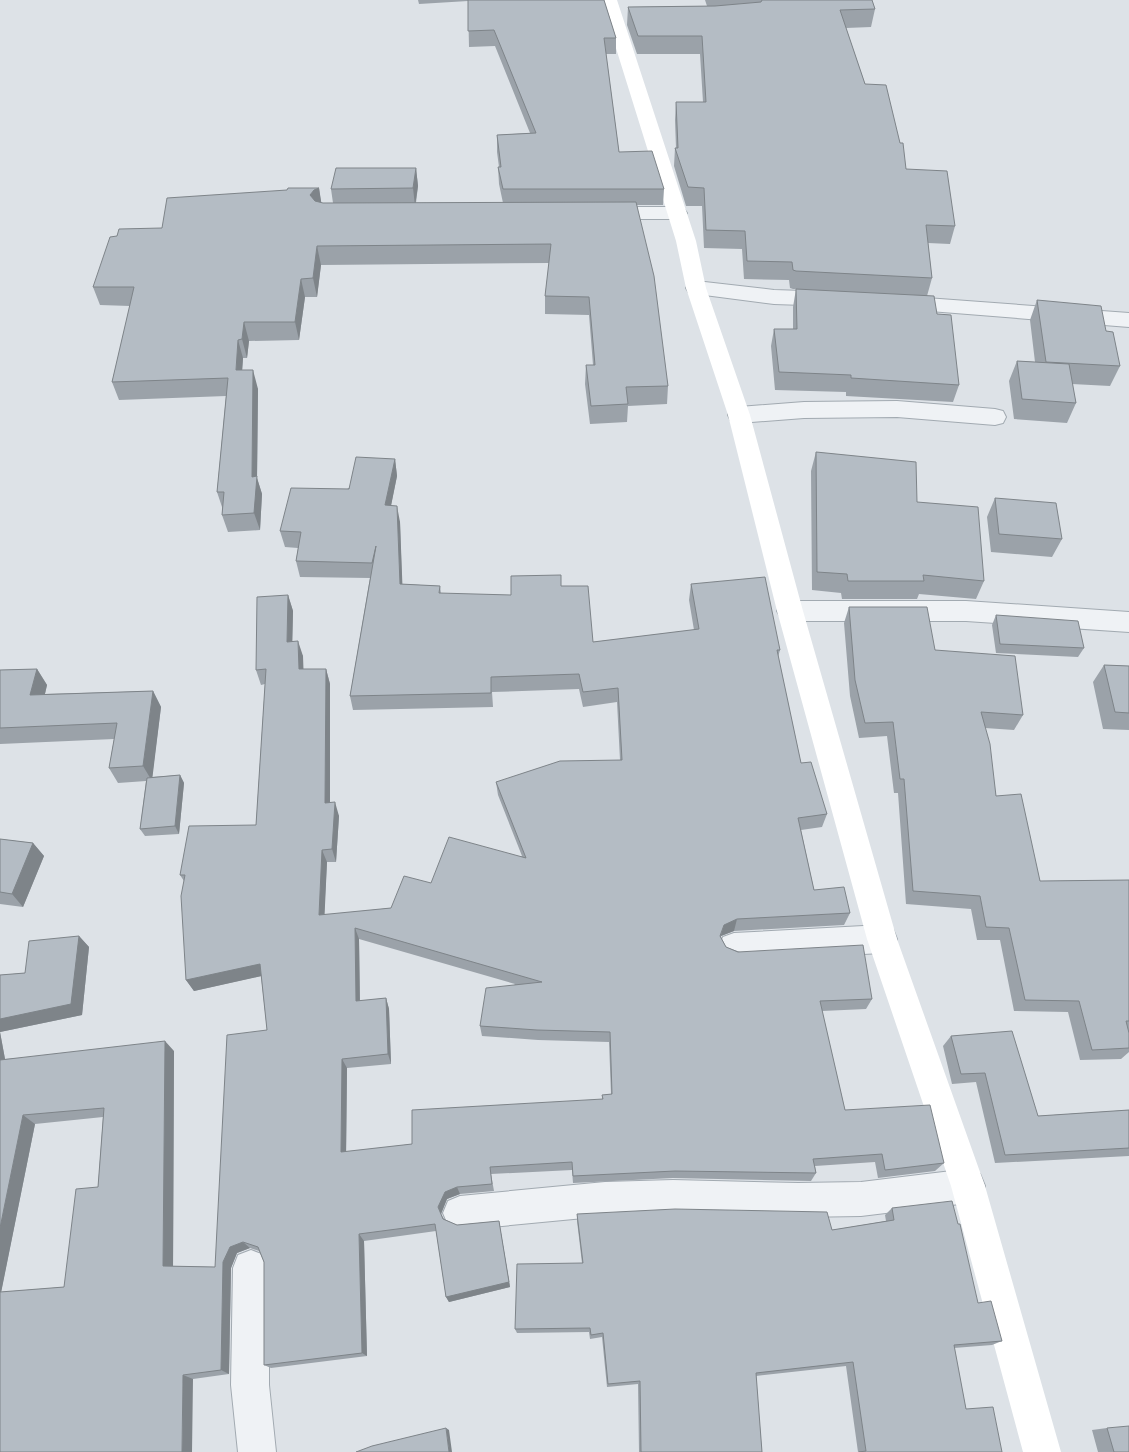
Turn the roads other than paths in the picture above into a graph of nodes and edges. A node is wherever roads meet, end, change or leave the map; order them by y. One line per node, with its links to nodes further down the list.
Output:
1 (620, 12): 3 (street)
2 (580, 212): 3 (street)
3 (677, 213): 4 (street)
4 (696, 288): 5 (street); 8 (street)
5 (849, 300)
6 (878, 302): 7 (street)
7 (1129, 320)
8 (739, 415): 9 (street); 10 (street)
9 (995, 417)
10 (790, 611): 11 (street); 12 (street)
11 (1129, 622)
12 (882, 939): 13 (street); 14 (street)
13 (734, 947)
14 (968, 1186): 15 (street); 18 (street)
15 (460, 1213)
16 (251, 1268): 17 (street)
17 (257, 1452)
18 (1042, 1452)

